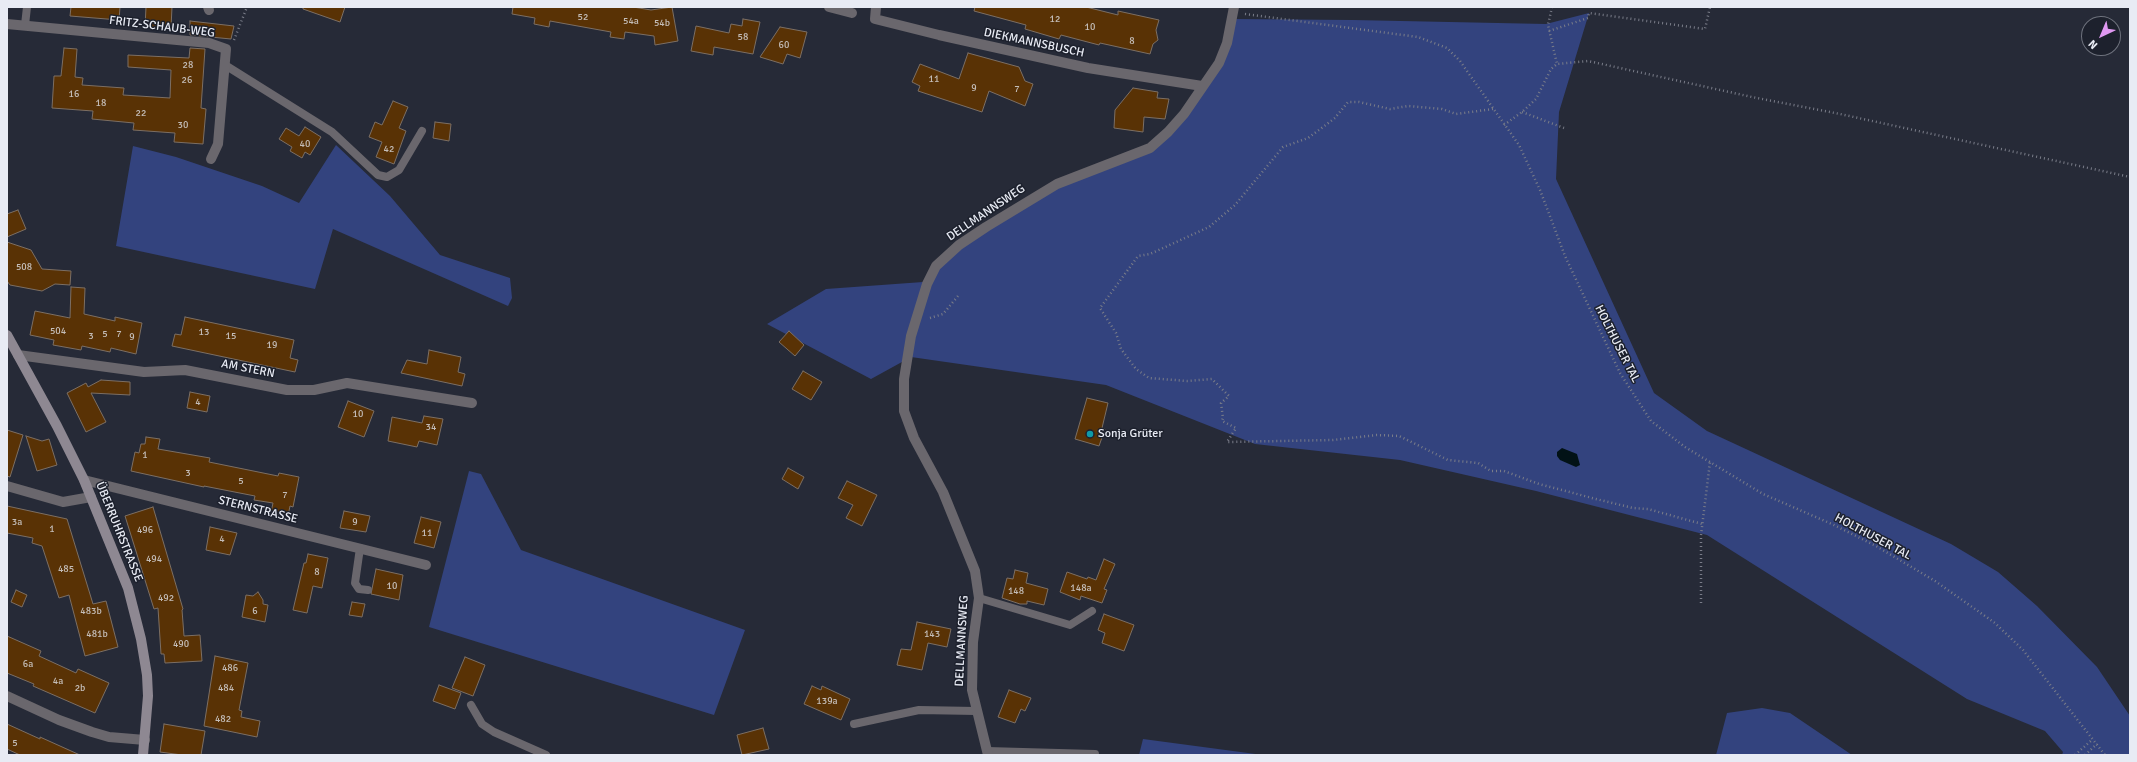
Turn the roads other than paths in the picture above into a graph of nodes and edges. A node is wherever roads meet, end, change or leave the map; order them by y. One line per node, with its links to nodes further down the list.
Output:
1 (27, 7): 7 (lane)
2 (829, 7): 5 (street)
3 (876, 7): 9 (street, DIEKMANNSBUSCH)
4 (1234, 10): 9 (street, DELLMANNSWEG)
5 (852, 13)
6 (7, 24): 7 (street, FRITZ-SCHAUB-WEG)
7 (25, 25): 8 (street, FRITZ-SCHAUB-WEG)
8 (225, 65): 10 (lane); 11 (street, FRITZ-SCHAUB-WEG)
9 (1202, 86): 21 (street, DELLMANNSWEG)
10 (422, 131)
11 (211, 159)
12 (7, 335): 13 (main road, ÜBERRUHRSTRASSE)
13 (18, 355): 14 (street, AM STERN); 15 (main road, ÜBERRUHRSTRASSE)
14 (472, 403)
15 (84, 480): 17 (main road, ÜBERRUHRSTRASSE); 18 (street, STERNSTRASSE)
16 (7, 486): 17 (street)
17 (91, 496): 27 (main road, ÜBERRUHRSTRASSE)
18 (360, 548): 19 (street, STERNSTRASSE); 20 (lane)
19 (426, 565)
20 (368, 590)
21 (979, 598): 22 (lane); 25 (street, DELLMANNSWEG)
22 (1092, 611)
23 (7, 696): 27 (street)
24 (471, 705): 31 (lane)
25 (976, 711): 26 (lane); 28 (street, DELLMANNSWEG)
26 (854, 724)
27 (144, 740): 30 (main road, ÜBERRUHRSTRASSE)
28 (988, 753): 29 (lane)
29 (1096, 754)
30 (143, 755)
31 (546, 755)

